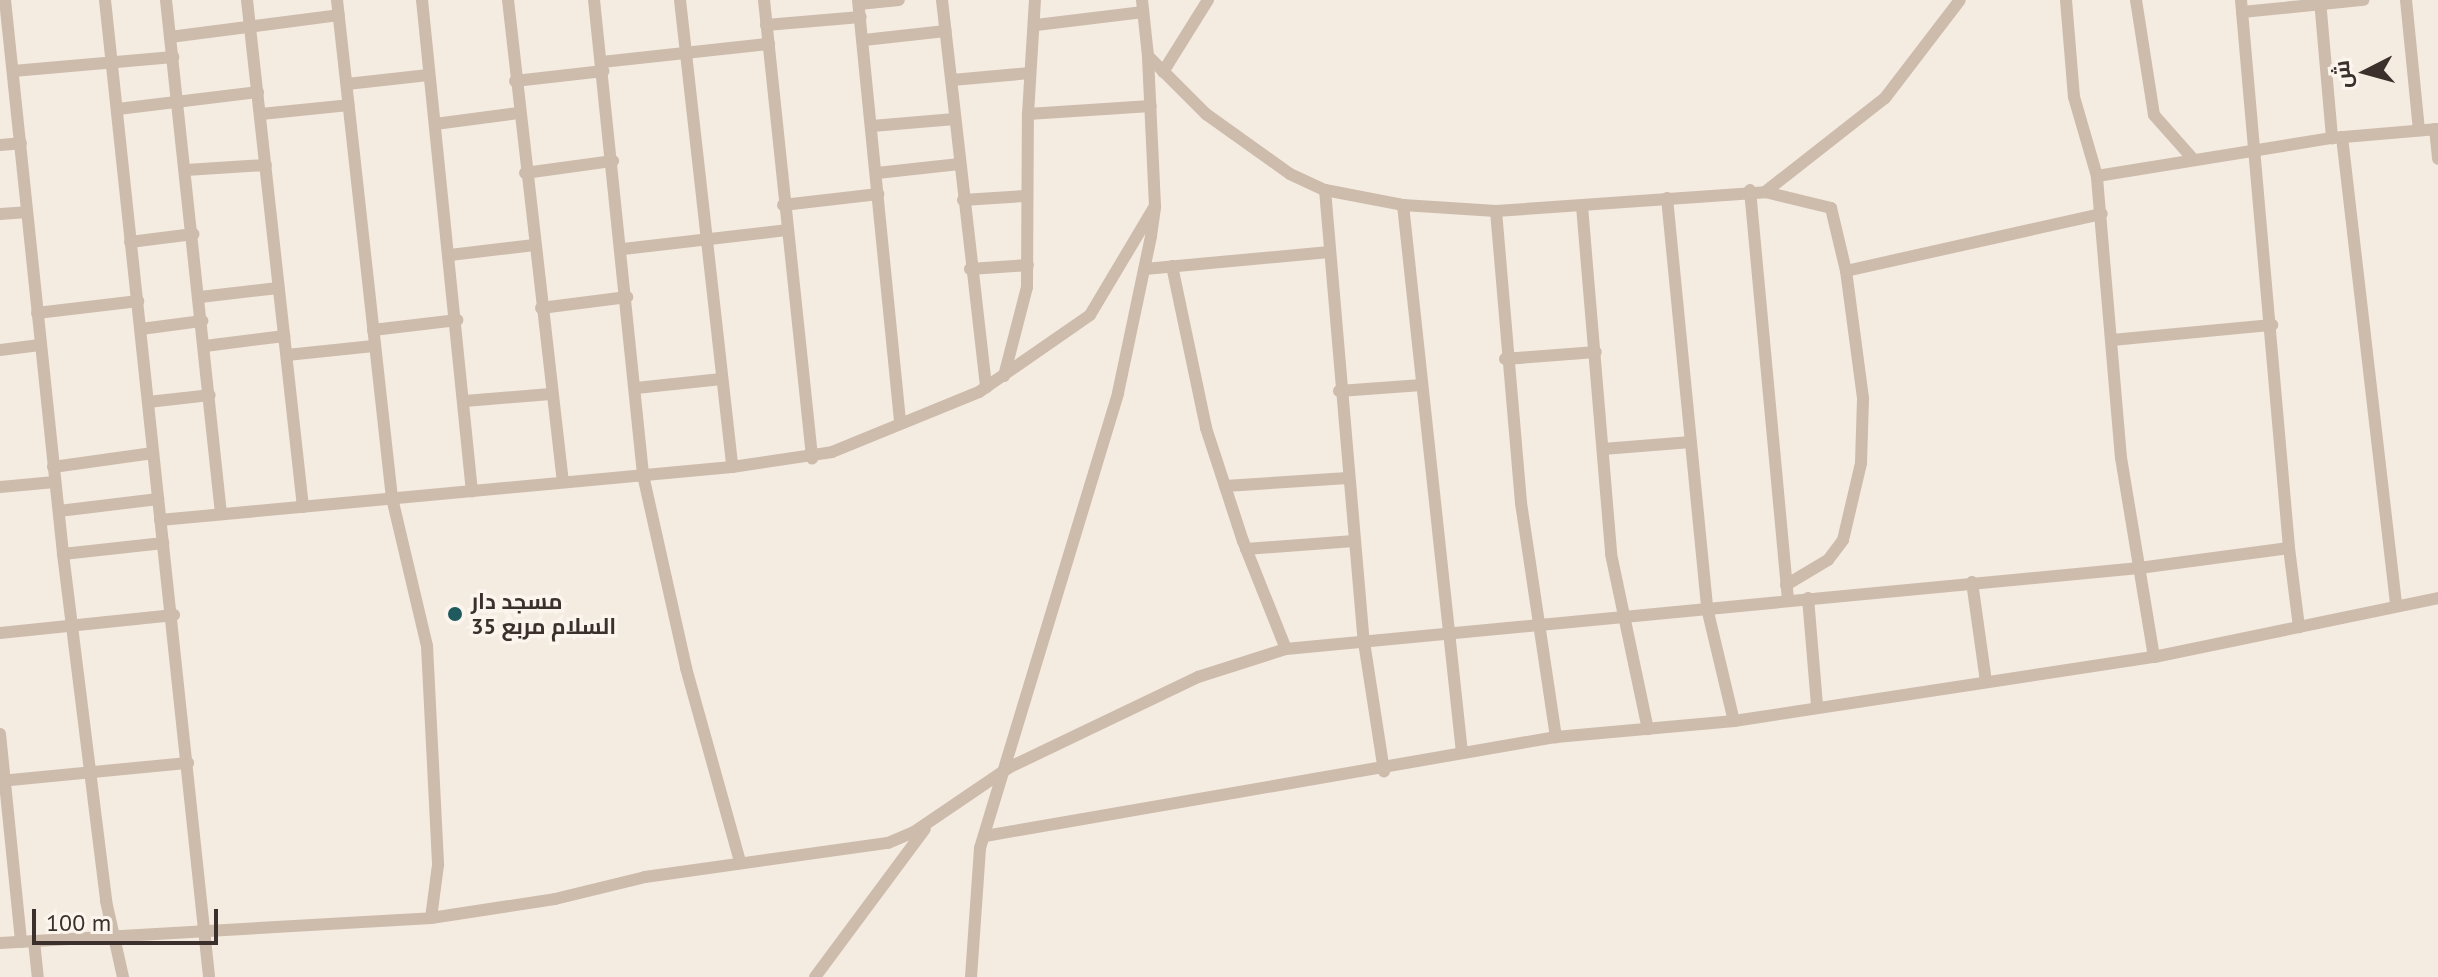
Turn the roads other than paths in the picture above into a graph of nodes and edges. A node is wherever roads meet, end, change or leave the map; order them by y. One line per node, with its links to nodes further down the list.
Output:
1 (5, 0): 32 (street)
2 (105, 0): 36 (street)
3 (166, 0): 29 (street)
4 (247, 0): 27 (street)
5 (337, 0): 24 (street)
6 (422, 0): 41 (street)
7 (508, 0): 43 (street)
8 (594, 0): 37 (street)
9 (680, 0): 33 (street)
10 (764, 0): 25 (street)
11 (899, 0): 23 (street)
12 (942, 0): 28 (street)
13 (1035, 0): 26 (street)
14 (1208, 0): 39 (street)
15 (1960, 0): 73 (street)
16 (2066, 0): 70 (street)
17 (2136, 0): 63 (street)
18 (2363, 0): 20 (street)
19 (2406, 0): 57 (street)
20 (2321, 2): 22 (street); 58 (street)
21 (1142, 6): 26 (street); 34 (street)
22 (2242, 6): 61 (street)
23 (859, 7): 25 (street); 30 (street)
24 (339, 15): 27 (street); 44 (street)
25 (766, 25): 31 (street)
26 (1036, 25): 40 (street)
27 (249, 27): 29 (street); 45 (street)
28 (946, 31): 30 (street); 42 (street)
29 (170, 37): 35 (street)
30 (864, 40): 55 (street)
31 (769, 44): 33 (street); 78 (street)
32 (5, 52): 38 (street)
33 (687, 53): 37 (street); 88 (street)
34 (1148, 56): 39 (street); 48 (street)
35 (173, 57): 36 (street); 46 (street)
36 (112, 62): 38 (street); 49 (street)
37 (602, 67): 43 (street); 64 (street)
38 (13, 71): 59 (street)
39 (1163, 72): 71 (street)
40 (1030, 73): 42 (street); 52 (street)
41 (429, 75): 44 (street); 54 (street)
42 (952, 80): 53 (street)
43 (515, 81): 50 (street)
44 (347, 84): 47 (street)
45 (258, 92): 46 (street); 51 (street)
46 (179, 102): 49 (street); 67 (street)
47 (349, 105): 51 (street); 109 (street)
48 (1151, 106): 52 (street); 80 (street)
49 (118, 109): 89 (street)
50 (518, 113): 54 (street); 68 (street)
51 (261, 114): 66 (street)
52 (1028, 114): 75 (street)
53 (955, 119): 55 (street); 65 (street)
54 (435, 124): 93 (street)
55 (872, 126): 69 (street)
56 (2437, 129): 57 (street); 62 (street)
57 (2419, 130): 58 (street)
58 (2337, 137): 61 (street); 160 (street)
59 (21, 143): 60 (street); 83 (street)
60 (0, 145)
61 (2256, 149): 63 (street); 107 (street)
62 (2438, 159)
63 (2194, 160): 70 (street)
64 (613, 161): 68 (street); 91 (street)
65 (960, 164): 69 (street); 77 (street)
66 (266, 165): 67 (street); 99 (street)
67 (186, 170): 87 (street)
68 (525, 173): 90 (street)
69 (877, 173): 74 (street)
70 (2097, 176): 85 (street)
71 (1325, 190): 79 (street); 92 (street)
72 (1750, 190): 73 (street); 76 (street); 156 (street)
73 (1765, 192): 98 (street)
74 (878, 194): 78 (street); 129 (street)
75 (1025, 196): 77 (street); 94 (street)
76 (1667, 198): 81 (street); 130 (street)
77 (963, 200): 96 (street)
78 (783, 205): 86 (street)
79 (1403, 205): 82 (street); 121 (street)
80 (1155, 206): 97 (street); 119 (street)
81 (1582, 206): 82 (street); 116 (street)
82 (1496, 211): 118 (street)
83 (27, 212): 84 (street); 104 (street)
84 (0, 214)
85 (2102, 214): 98 (street); 111 (street)
86 (786, 230): 88 (street); 133 (street)
87 (193, 234): 89 (street); 100 (street)
88 (708, 240): 91 (street); 120 (street)
89 (130, 242): 102 (street)
90 (534, 245): 93 (street); 103 (street)
91 (623, 249): 101 (street)
92 (1329, 252): 95 (street); 124 (street)
93 (450, 255): 105 (street)
94 (1028, 265): 96 (street); 119 (street)
95 (1172, 266): 97 (street); 140 (street)
96 (970, 269): 123 (street)
97 (1145, 269): 180 (street)
98 (1846, 271): 156 (street)
99 (278, 288): 100 (street); 110 (street)
100 (200, 297): 106 (street)
101 (627, 297): 103 (street); 122 (street)
102 (138, 301): 104 (street); 108 (street)
103 (541, 308): 125 (street)
104 (37, 313): 112 (street)
105 (457, 320): 109 (street); 127 (street)
106 (202, 321): 108 (street); 113 (street)
107 (2272, 325): 111 (street); 151 (street)
108 (141, 329): 128 (street)
109 (373, 330): 114 (street)
110 (284, 336): 113 (street); 117 (street)
111 (2112, 340): 154 (street)
112 (40, 345): 115 (street); 134 (street)
113 (205, 346): 126 (street)
114 (374, 346): 117 (street); 143 (street)
115 (0, 350)
116 (1596, 352): 118 (street); 131 (street)
117 (287, 355): 145 (street)
118 (1505, 359): 165 (street)
119 (1004, 376): 123 (street)
120 (722, 379): 122 (street); 135 (street)
121 (1422, 385): 124 (street); 168 (street)
122 (636, 388): 136 (street)
123 (986, 388): 129 (street)
124 (1339, 391): 137 (street)
125 (551, 394): 127 (street); 139 (street)
126 (210, 395): 128 (street); 147 (street)
127 (465, 401): 142 (street)
128 (148, 402): 132 (street)
129 (900, 421): 133 (street)
130 (1691, 442): 131 (street); 161 (street)
131 (1603, 449): 163 (street)
132 (153, 453): 134 (street); 144 (street)
133 (812, 458): 135 (street)
134 (53, 467): 138 (street)
135 (732, 467): 136 (street)
136 (643, 475): 139 (street); 186 (street)
137 (1348, 478): 140 (street); 149 (street)
138 (55, 482): 141 (street); 146 (street)
139 (563, 482): 142 (street)
140 (1225, 486): 152 (street)
141 (0, 487)
142 (472, 491): 143 (street)
143 (392, 498): 145 (street); 187 (street)
144 (158, 499): 146 (street); 148 (street)
145 (303, 507): 147 (street)
146 (59, 511): 153 (street)
147 (221, 514): 148 (street)
148 (160, 520): 150 (street)
149 (1354, 541): 152 (street); 169 (street)
150 (163, 543): 153 (street); 162 (street)
151 (2289, 548): 154 (street); 166 (street)
152 (1246, 549): 170 (street)
153 (63, 554): 164 (street)
154 (2139, 568): 155 (street); 171 (street)
155 (1972, 582): 157 (street); 172 (street)
156 (1786, 585): 159 (street)
157 (1808, 598): 159 (street); 173 (street)
158 (2438, 598): 160 (street)
159 (1788, 600): 161 (street)
160 (2396, 605): 166 (street)
161 (1707, 608): 163 (street); 174 (street)
162 (174, 615): 164 (street); 179 (street)
163 (1628, 617): 165 (street); 175 (street)
164 (73, 626): 167 (street); 182 (street)
165 (1541, 627): 168 (street); 177 (street)
166 (2299, 627): 171 (street)
167 (0, 633)
168 (1450, 633): 169 (street); 178 (street)
169 (1364, 642): 170 (street); 181 (street)
170 (1286, 649): 180 (street)
171 (2154, 657): 172 (street)
172 (1986, 681): 173 (street)
173 (1817, 706): 174 (street)
174 (1734, 721): 175 (street)
175 (1648, 729): 177 (street)
176 (0, 734): 183 (street)
177 (1556, 737): 178 (street)
178 (1462, 753): 181 (street)
179 (188, 763): 182 (street); 188 (street)
180 (1008, 768): 184 (street); 185 (street)
181 (1384, 771): 185 (street)
182 (91, 774): 183 (street); 189 (street)
183 (2, 781): 190 (street)
184 (932, 820): 186 (street); 195 (street)
185 (985, 836): 196 (street)
186 (740, 862): 187 (street)
187 (431, 918): 188 (street)
188 (203, 928): 189 (street); 194 (street)
189 (114, 935): 190 (street); 193 (street)
190 (28, 941): 191 (street); 192 (street)
191 (0, 943)
192 (38, 977)
193 (123, 977)
194 (209, 977)
195 (815, 977)
196 (971, 977)

